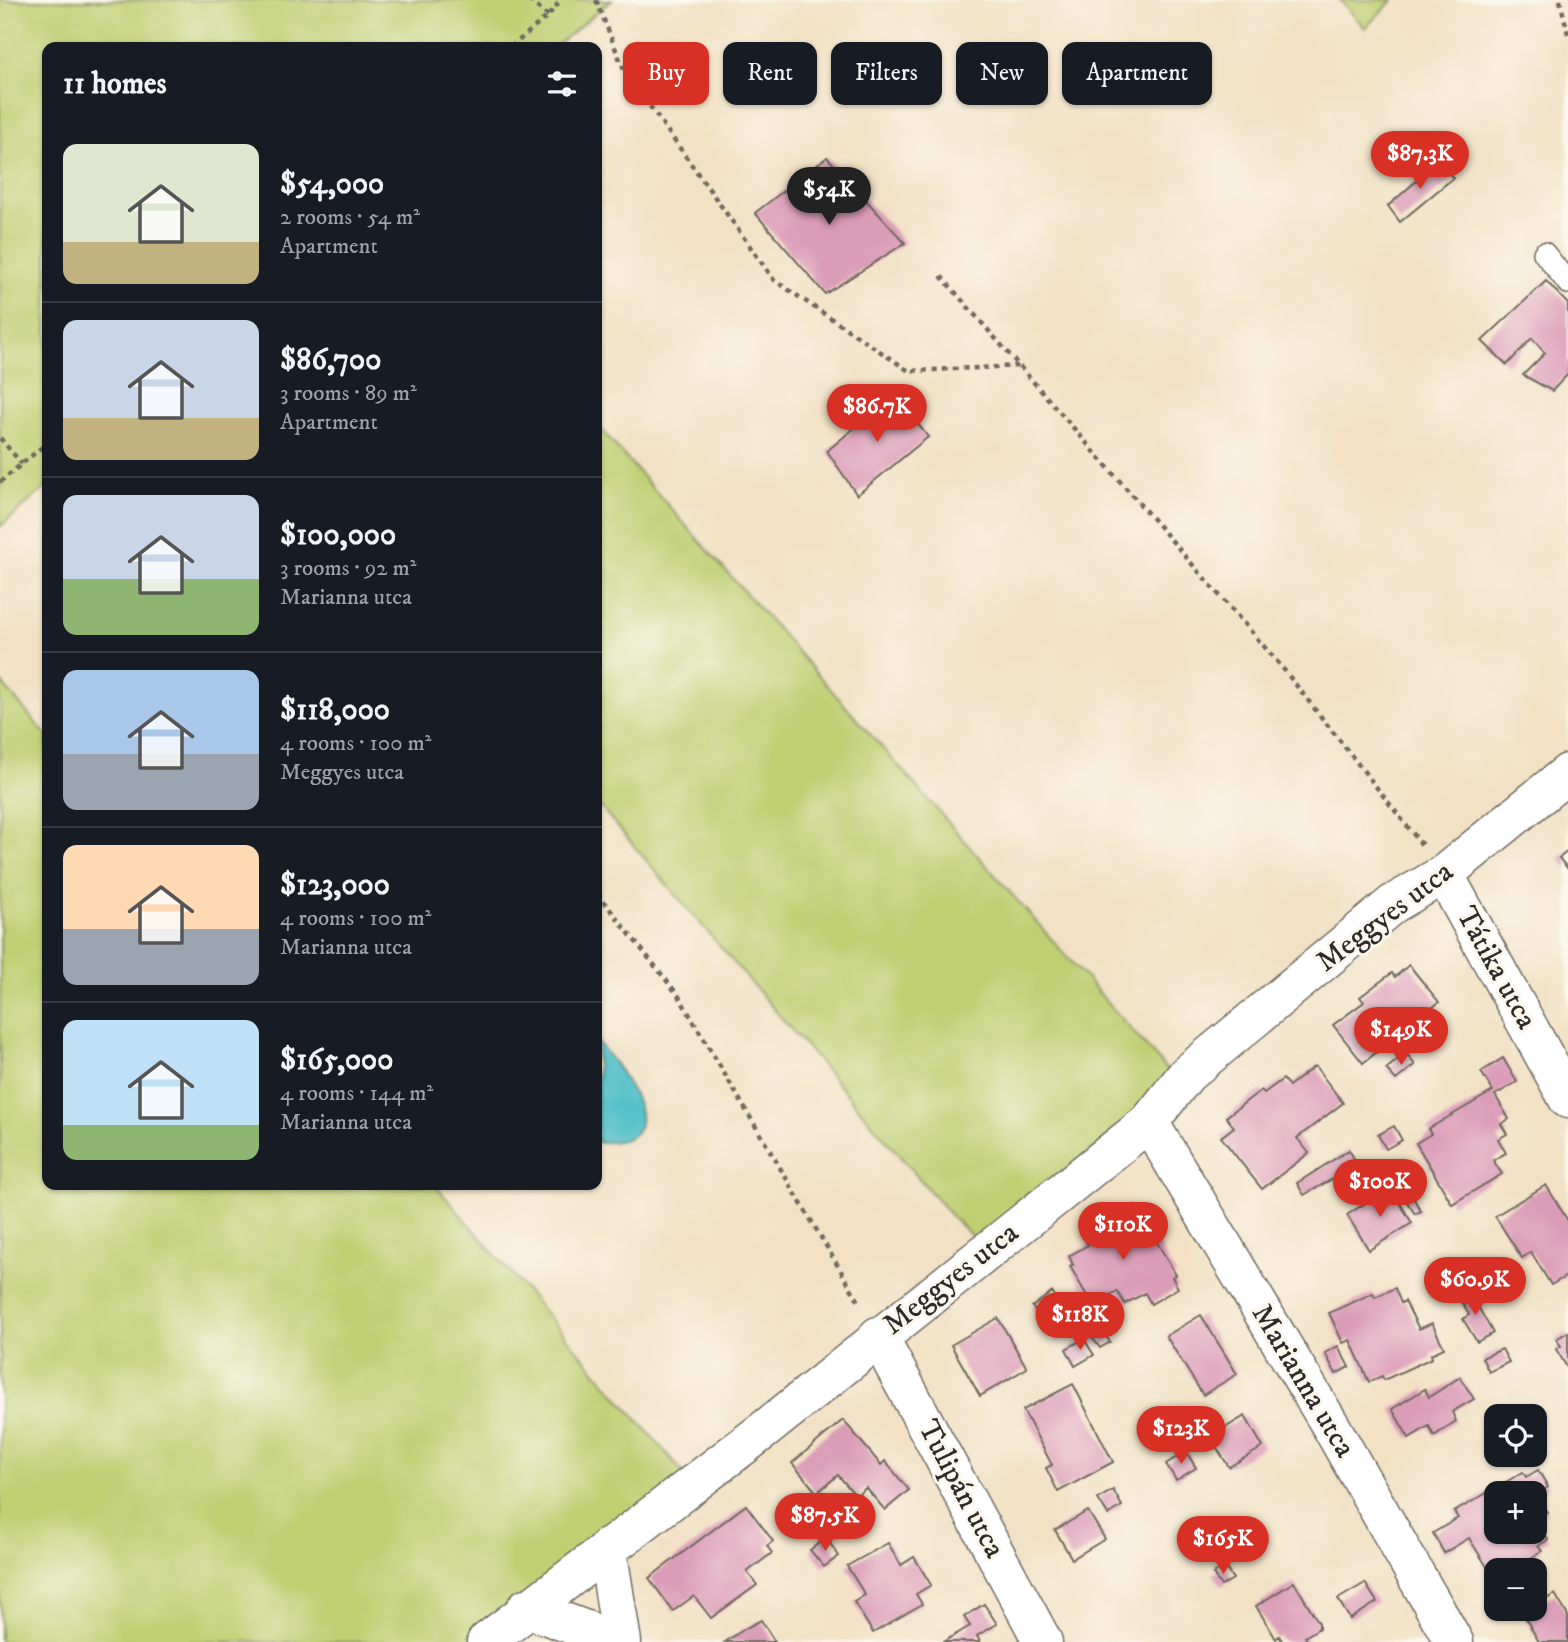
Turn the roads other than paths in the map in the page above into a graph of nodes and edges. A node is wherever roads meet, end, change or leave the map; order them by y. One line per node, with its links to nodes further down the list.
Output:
1 (1544, 253): 2 (lane)
2 (1568, 283)
3 (1568, 773): 4 (street, Meggyes utca)
4 (1444, 874): 5 (street, Tátika utca); 6 (street, Meggyes utca)
5 (1568, 1099)
6 (1149, 1122): 7 (street, Meggyes utca); 13 (street, Marianna utca)
7 (878, 1336): 8 (street, Meggyes utca); 12 (street, Tulipán utca)
8 (607, 1548): 9 (street, Meggyes utca); 11 (street)
9 (526, 1608): 10 (street, Meggyes utca); 11 (street)
10 (485, 1642)
11 (621, 1642)
12 (1043, 1642)
13 (1454, 1642)

